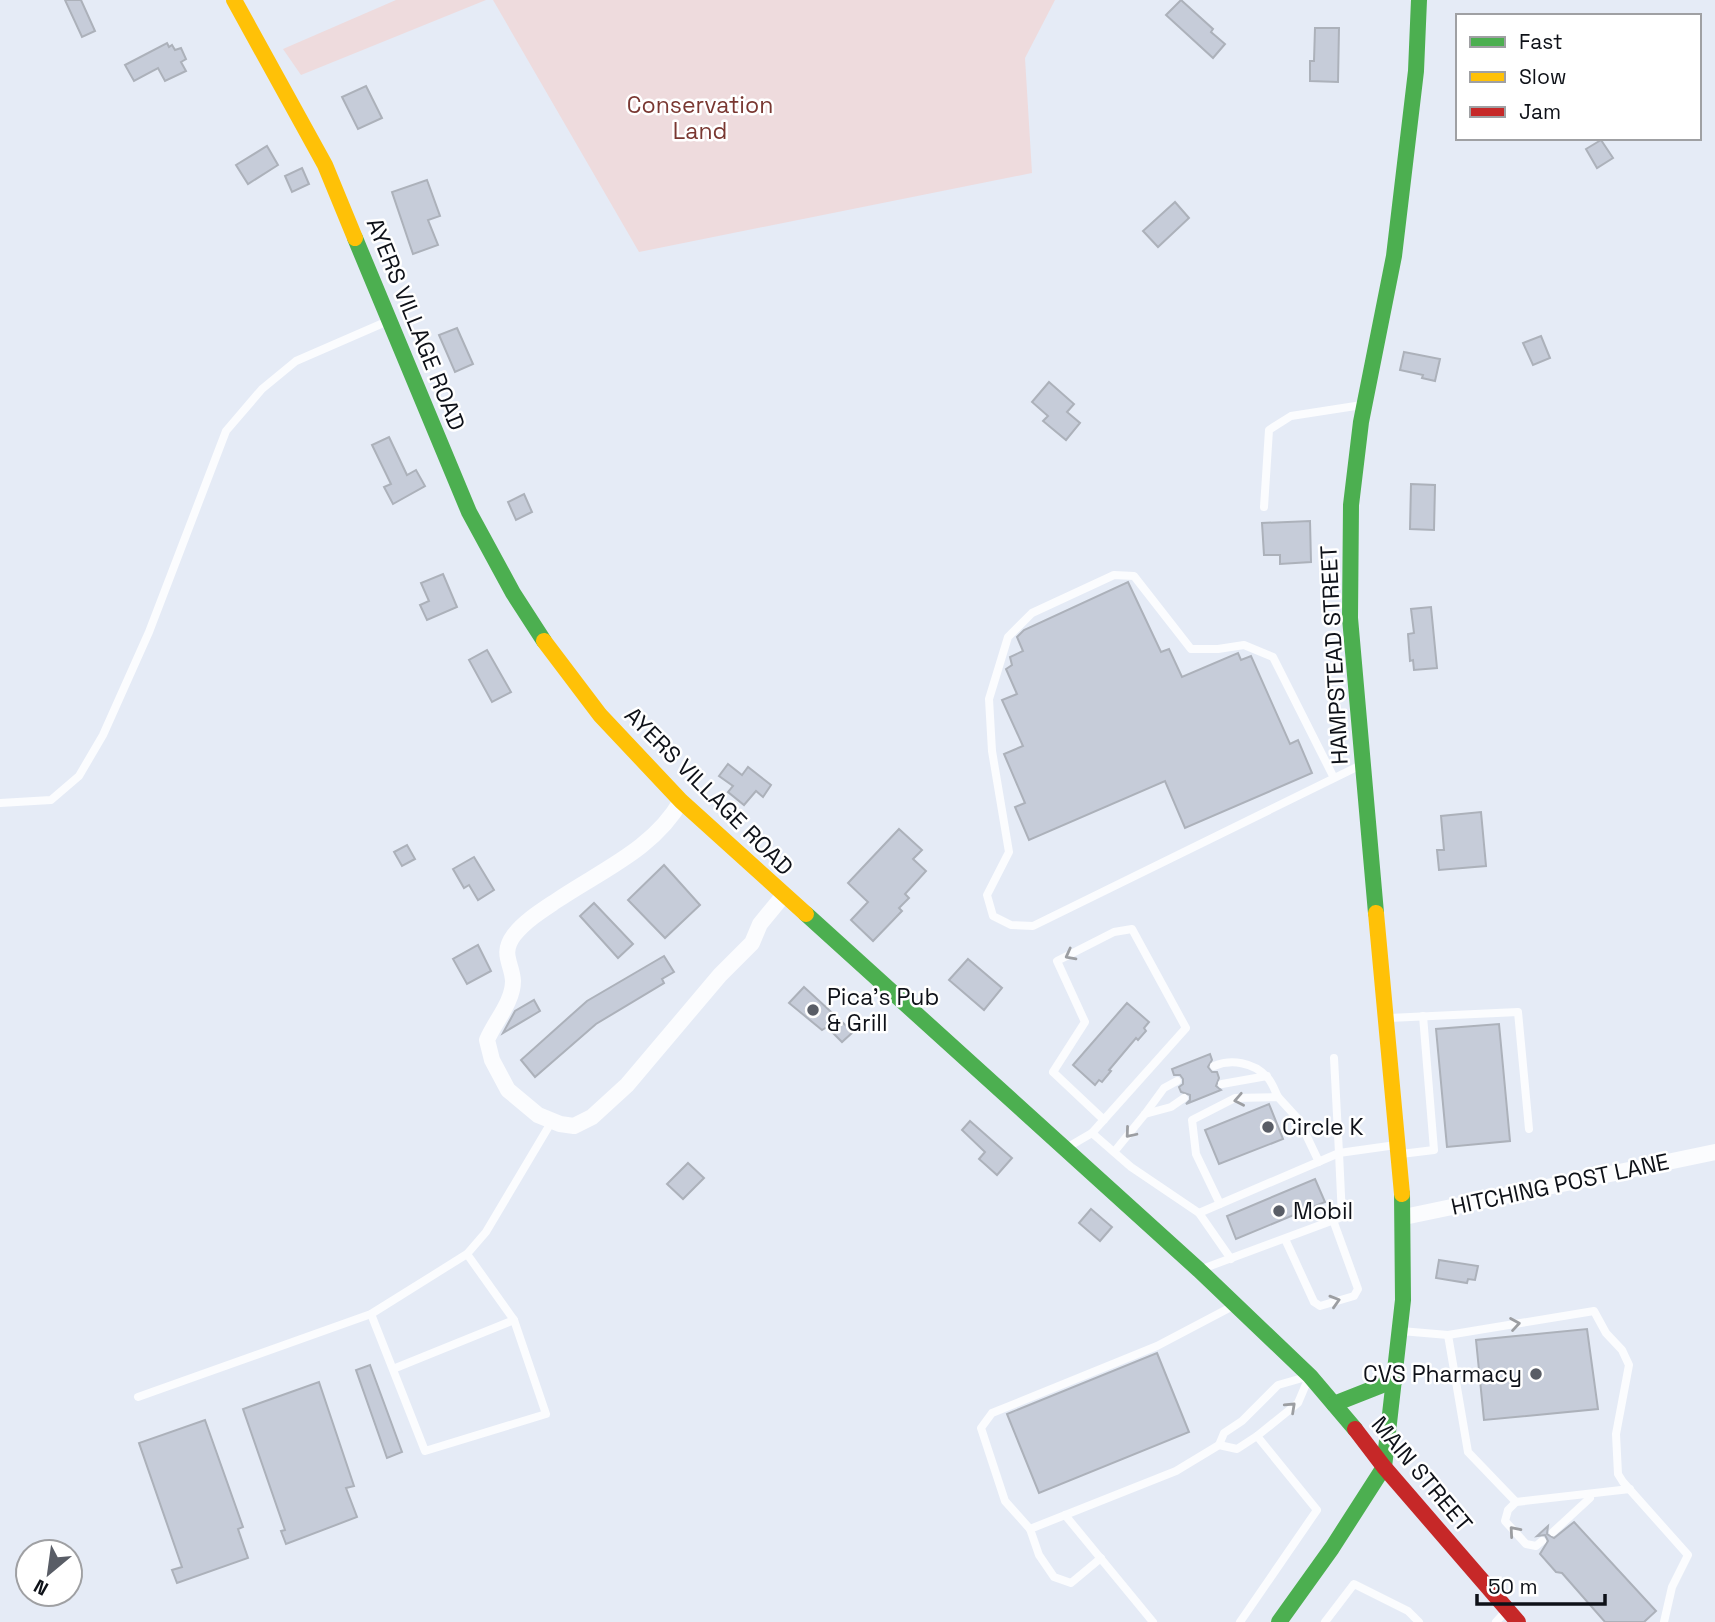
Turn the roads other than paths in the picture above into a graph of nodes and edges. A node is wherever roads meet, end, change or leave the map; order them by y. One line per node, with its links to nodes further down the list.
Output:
1 (233, 0): 3 (main road, AYERS VILLAGE ROAD)
2 (1419, 0): 4 (main road, HAMPSTEAD STREET)
3 (391, 319): 8 (main road, AYERS VILLAGE ROAD); 9 (lane)
4 (1364, 404): 5 (lane); 6 (main road, HAMPSTEAD STREET)
5 (1264, 507)
6 (1362, 765): 7 (lane); 12 (main road, HAMPSTEAD STREET)
7 (1334, 778): 7 (lane)
8 (681, 802): 10 (main road, AYERS VILLAGE ROAD); 22 (street)
9 (0, 803)
10 (783, 896): 22 (street); 25 (main road, AYERS VILLAGE ROAD)
11 (1423, 1016): 12 (lane); 23 (lane); 26 (lane)
12 (1386, 1018): 26 (main road, HAMPSTEAD STREET)
13 (1334, 1058): 29 (lane)
14 (1214, 1066): 15 (lane)
15 (1267, 1076): 17 (lane); 18 (lane)
16 (1177, 1081): 20 (lane)
17 (1222, 1084)
18 (1278, 1097): 30 (lane); 31 (lane, one-way to 31)
19 (1184, 1098): 20 (lane)
20 (1145, 1115): 27 (lane, one-way to 27)
21 (1104, 1120): 21 (lane, one-way to 21); 24 (lane)
22 (552, 1121): 36 (lane)
23 (1529, 1129)
24 (1093, 1133): 25 (lane); 27 (lane)
25 (1065, 1149): 38 (main road, AYERS VILLAGE ROAD)
26 (1399, 1149): 29 (lane); 33 (main road, HAMPSTEAD STREET)
27 (1114, 1152): 32 (lane)
28 (1715, 1152): 33 (street, HITCHING POST LANE)
29 (1339, 1153): 30 (lane); 34 (lane)
30 (1319, 1162): 31 (lane)
31 (1220, 1204): 32 (lane)
32 (1199, 1213): 37 (lane)
33 (1404, 1217): 42 (main road, HAMPSTEAD STREET)
34 (1333, 1220): 35 (lane); 35 (lane, one-way to 34)
35 (1285, 1238): 37 (lane)
36 (467, 1254): 40 (lane); 41 (lane)
37 (1231, 1259): 38 (lane)
38 (1199, 1270): 39 (main road, MAIN STREET)
39 (1236, 1305): 45 (main road, MAIN STREET); 56 (lane)
40 (371, 1314): 44 (lane); 47 (lane)
41 (514, 1320): 44 (lane); 44 (lane)
42 (1401, 1331): 43 (lane); 46 (main road, HAMPSTEAD STREET)
43 (1448, 1335): 52 (lane, one-way to 52); 54 (lane)
44 (393, 1369)
45 (1310, 1376): 48 (main road, MAIN STREET); 49 (lane, one-way to 45); 50 (lane)
46 (1395, 1380): 48 (main road); 51 (main road, HAMPSTEAD STREET)
47 (138, 1397)
48 (1334, 1404): 51 (main road, MAIN STREET)
49 (1257, 1436): 50 (lane); 62 (lane)
50 (1219, 1445): 55 (lane)
51 (1384, 1467): 60 (main road, MAIN STREET); 63 (main road)
52 (1630, 1489): 54 (lane); 67 (lane)
53 (1590, 1498): 57 (lane)
54 (1516, 1502): 58 (lane, one-way to 54)
55 (1065, 1515): 56 (lane); 59 (lane)
56 (1030, 1529): 59 (lane)
57 (1553, 1532)
58 (1542, 1541)
59 (1101, 1558): 61 (lane)
60 (1512, 1616): 66 (lane)
61 (1153, 1622)
62 (1240, 1622)
63 (1279, 1622)
64 (1325, 1622): 65 (lane)
65 (1419, 1622)
66 (1496, 1622)
67 (1664, 1622)

